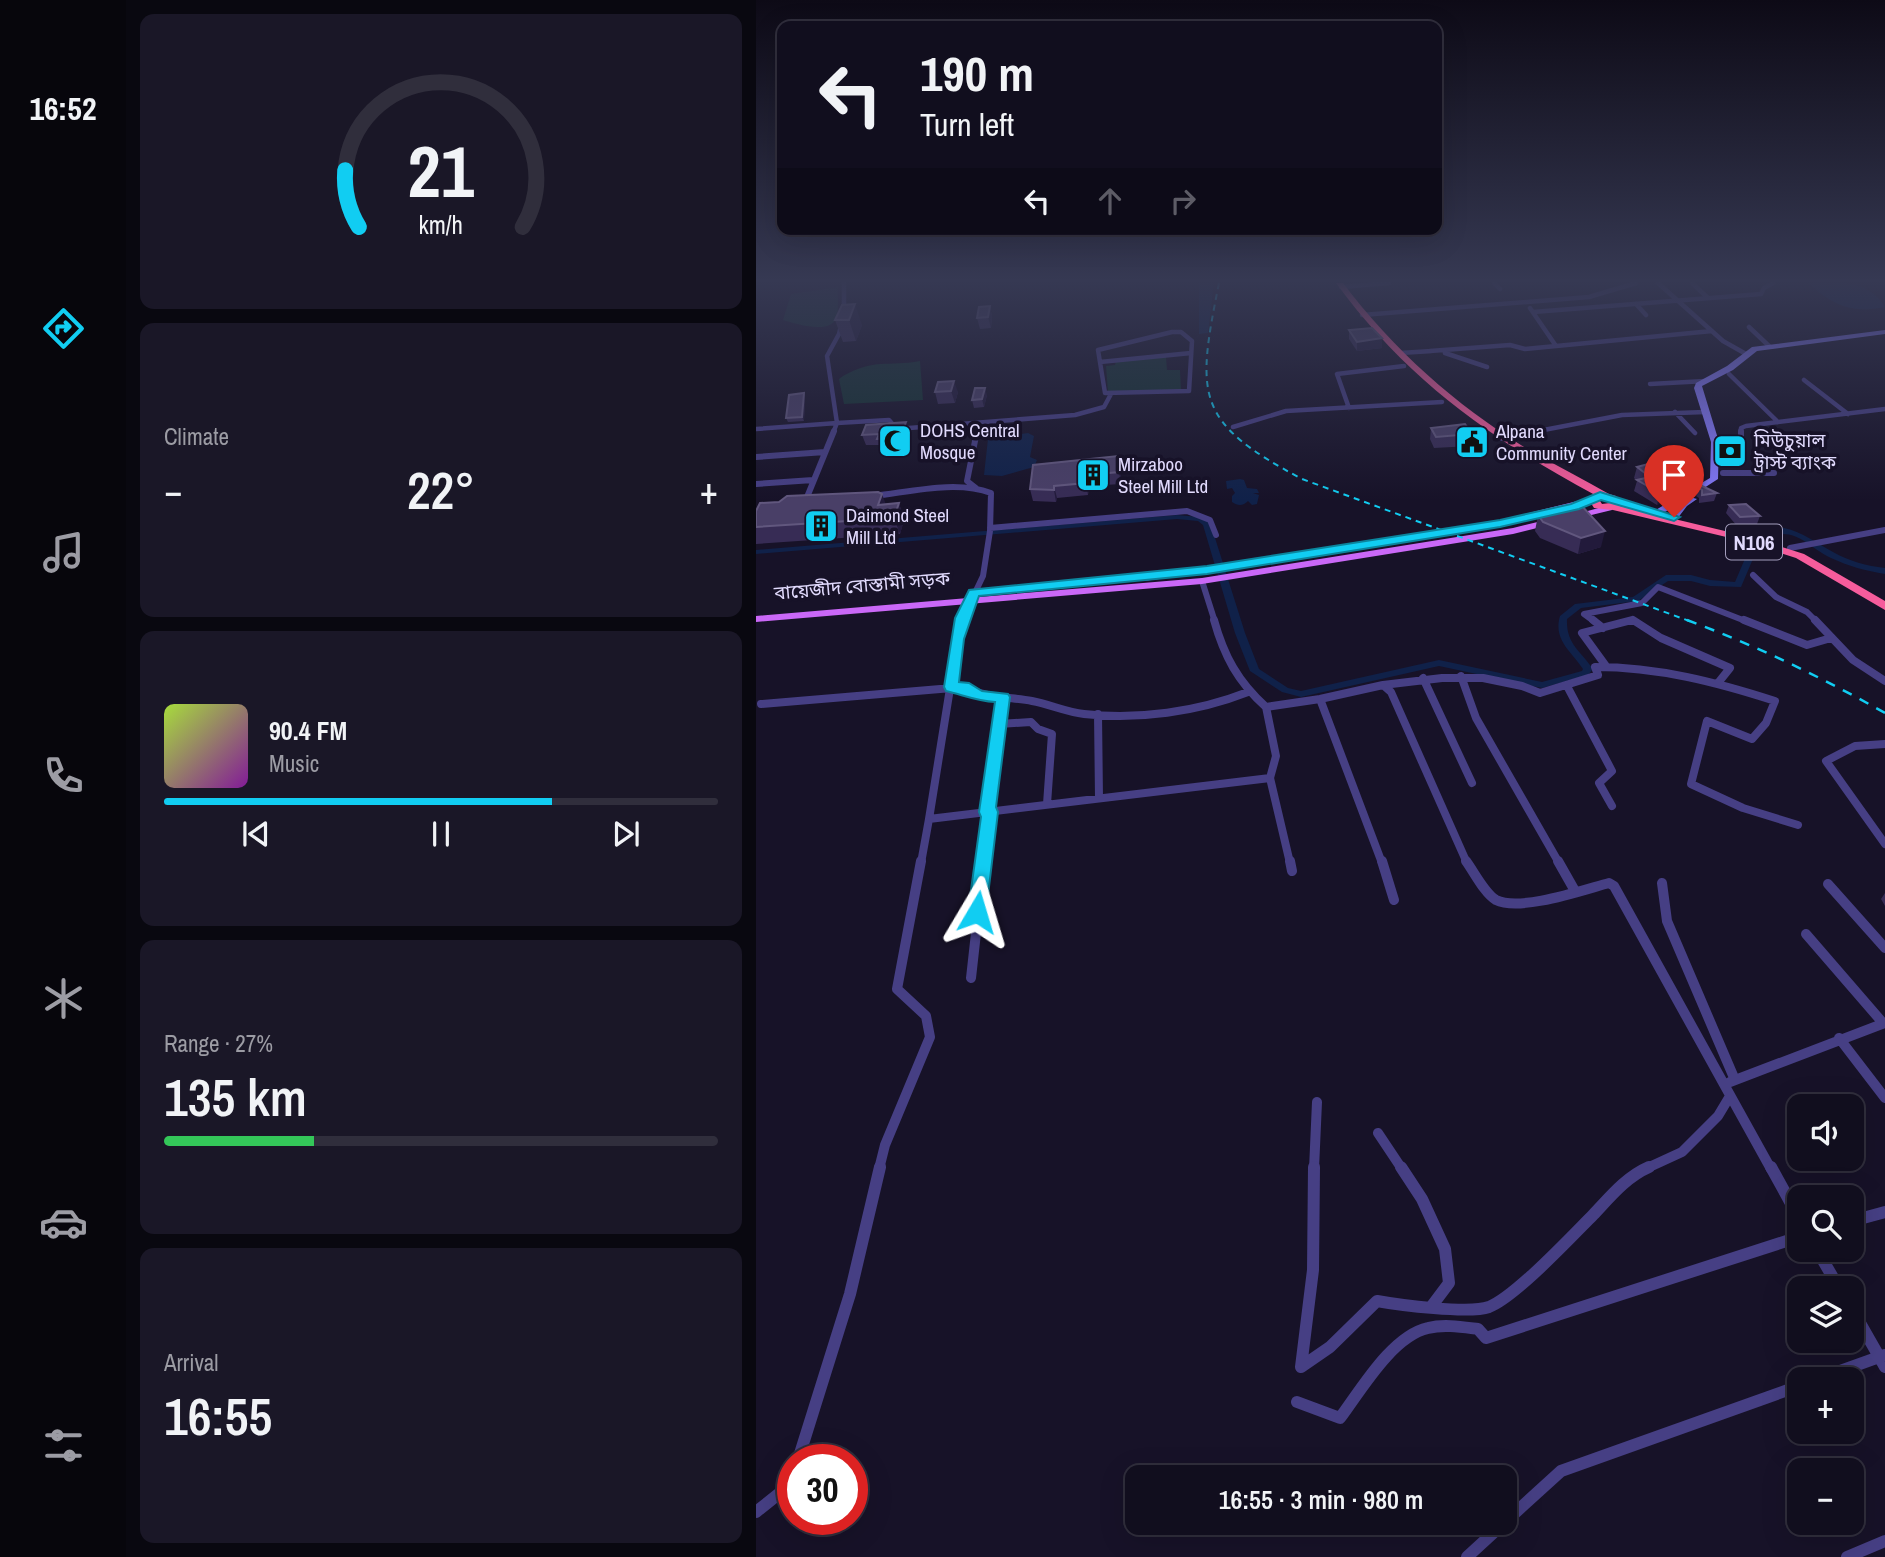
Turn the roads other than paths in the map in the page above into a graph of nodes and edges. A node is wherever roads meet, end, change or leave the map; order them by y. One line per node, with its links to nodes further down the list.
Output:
1 (827, 356): 25 (street)
2 (1099, 356): 10 (street)
3 (1165, 356): 10 (street)
4 (1191, 356): 17 (street)
5 (1394, 356): 11 (highway, N106)
6 (1402, 356): 30 (highway, N106)
7 (1457, 356): 12 (street)
8 (1743, 356): 14 (main road)
9 (1753, 356): 13 (main road)
10 (1100, 362): 17 (street)
11 (1404, 366): 18 (highway, N106); 19 (street)
12 (1488, 366)
13 (1729, 374): 24 (street); 31 (main road)
14 (1707, 380): 16 (street); 22 (main road)
15 (1804, 380): 23 (street)
16 (1650, 384)
17 (1111, 394): 26 (street)
18 (1442, 402): 19 (street); 41 (highway, N106)
19 (1349, 408): 27 (street)
20 (1885, 409): 23 (street)
21 (1675, 412): 22 (street); 29 (street); 30 (street)
22 (1705, 412): 44 (main road)
23 (1848, 414): 24 (street)
24 (1778, 422): 31 (street)
25 (837, 423): 26 (street); 28 (street); 32 (street)
26 (979, 423): 38 (street)
27 (1233, 428)
28 (756, 429)
29 (1695, 433)
30 (1502, 438): 41 (highway, N106)
31 (1724, 448): 34 (main road)
32 (825, 452): 33 (street); 36 (street)
33 (756, 457)
34 (1723, 473): 35 (street); 45 (main road)
35 (1774, 473)
36 (813, 480): 37 (street); 42 (street)
37 (756, 484)
38 (978, 489): 39 (street); 47 (street)
39 (859, 497)
40 (818, 500): 42 (street)
41 (1605, 501): 44 (highway, N106); 50 (main road, বায়েজীদ বোস্তামী সড়ক); 50 (main road, বায়েজীদ বোস্তামী সড়ক); 55 (highway, N106)
42 (805, 502): 43 (street)
43 (793, 503)
44 (1657, 513): 45 (highway, N106)
45 (1674, 517): 49 (highway, N106)
46 (1885, 530): 49 (street)
47 (989, 532): 48 (street); 53 (street)
48 (1216, 535)
49 (1790, 548): 54 (highway, N106)
50 (1232, 571): 52 (main road, বায়েজীদ বোস্তামী সড়ক)
51 (1753, 575): 59 (street)
52 (1206, 577): 53 (main road, বায়েজীদ বোস্তামী সড়ক); 68 (street)
53 (972, 597): 56 (main road, বায়েজীদ বোস্তামী সড়ক); 57 (main road, বায়েজীদ বোস্তামী সড়ক); 67 (street)
54 (1885, 599)
55 (1885, 606)
56 (756, 611)
57 (756, 619)
58 (1603, 628): 59 (street); 60 (street); 64 (street)
59 (1831, 638): 63 (street)
60 (1606, 666): 64 (street); 66 (street)
61 (1461, 676): 62 (street); 66 (street); 88 (street)
62 (1423, 678): 65 (street); 77 (street)
63 (1885, 681)
64 (1718, 683): 83 (street)
65 (1383, 685): 70 (street); 88 (street)
66 (1567, 686): 80 (street)
67 (951, 687): 69 (street); 71 (street); 82 (street)
68 (1248, 692): 72 (street); 73 (street)
69 (1003, 697): 73 (street); 74 (street)
70 (1320, 699): 72 (street); 89 (street)
71 (761, 704)
72 (1266, 707): 76 (street)
73 (1098, 714): 78 (street)
74 (999, 724): 79 (street); 81 (street)
75 (1885, 744): 84 (street)
76 (1270, 778): 78 (street); 85 (street)
77 (1472, 783)
78 (1099, 798): 79 (street)
79 (1047, 804): 81 (street)
80 (1612, 806)
81 (988, 812): 82 (street); 92 (street)
82 (929, 819): 110 (street)
83 (1798, 825)
84 (1885, 844)
85 (1292, 871)
86 (1662, 883): 95 (street)
87 (1828, 884): 91 (street)
88 (1575, 891): 96 (street)
89 (1394, 900)
90 (1806, 934): 93 (street)
91 (1885, 948)
92 (971, 978)
93 (1884, 1023): 94 (street)
94 (1839, 1038): 95 (street); 97 (street)
95 (1735, 1080): 96 (street)
96 (1727, 1090): 100 (street); 104 (street)
97 (1885, 1098)
98 (1317, 1102): 104 (street)
99 (1378, 1133): 104 (street)
100 (1787, 1197)
101 (1885, 1212): 102 (street)
102 (1864, 1218)
103 (1787, 1241): 109 (street)
104 (1431, 1307)
105 (1864, 1329): 106 (street)
106 (1883, 1360): 107 (street)
107 (1859, 1367)
108 (1787, 1390): 113 (street)
109 (1297, 1402)
110 (803, 1444)
111 (777, 1494): 112 (street)
112 (756, 1511)
113 (1517, 1511)
114 (1491, 1535): 116 (street)
115 (1885, 1541): 117 (street)
116 (1467, 1557)
117 (1847, 1557)

